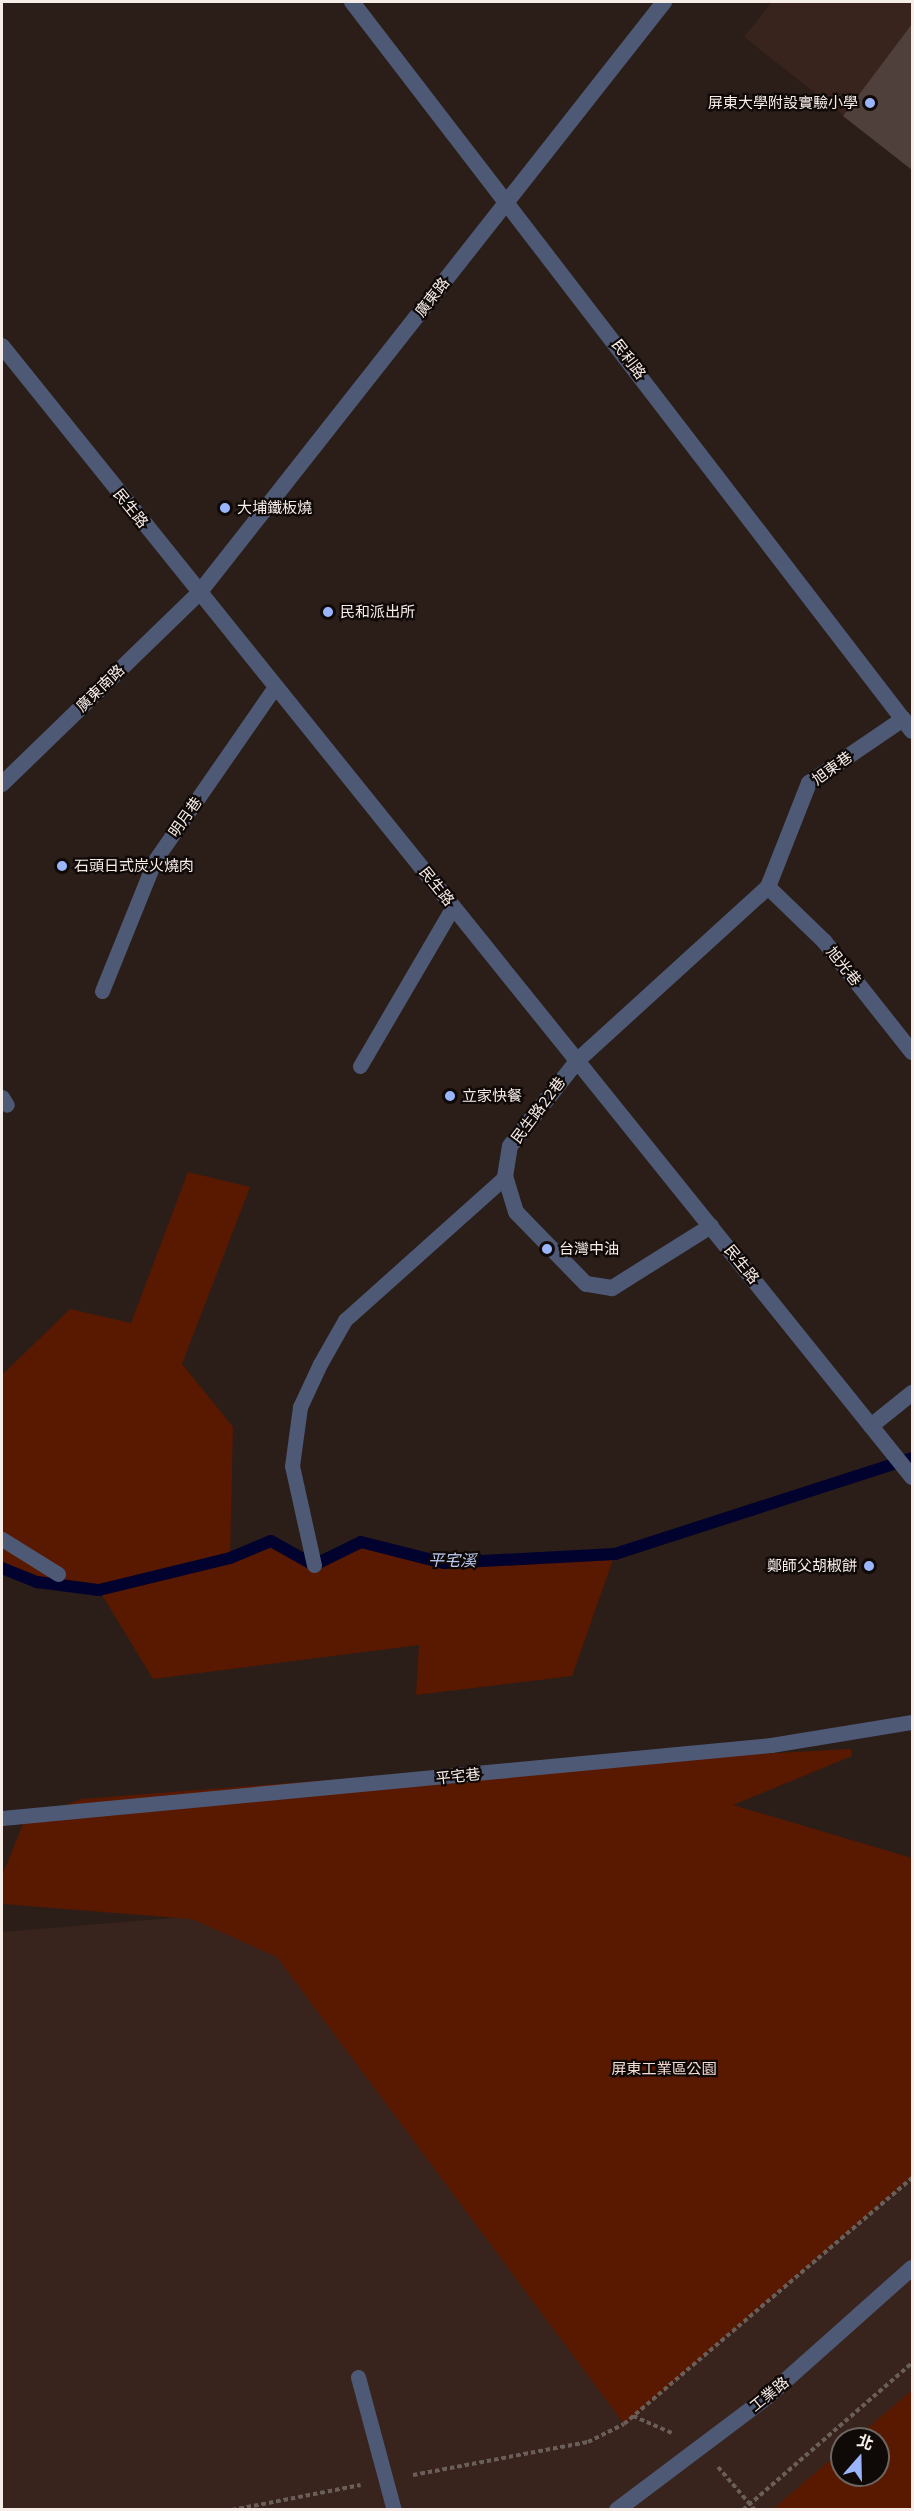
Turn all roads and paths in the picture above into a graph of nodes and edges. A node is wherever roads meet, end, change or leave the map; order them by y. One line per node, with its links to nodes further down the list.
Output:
1 (352, 2): 3 (street, 民利路)
2 (664, 2): 3 (street, 廣東路)
3 (508, 200): 5 (street, 廣東路); 7 (street, 民利路)
4 (2, 346): 5 (street, 民生路)
5 (199, 592): 6 (street, 民生路); 8 (street, 廣東南路)
6 (275, 687): 10 (street, 民生路); 11 (lane, 明月巷)
7 (908, 725): 9 (street, 旭東巷)
8 (2, 784)
9 (768, 887): 12 (street, 旭光巷); 13 (street, 民生路22巷)
10 (453, 907): 13 (street, 民生路); 14 (lane)
11 (102, 990)
12 (912, 1052)
13 (578, 1060): 15 (street, 民生路22巷); 16 (street, 民生路)
14 (360, 1066)
15 (506, 1177): 16 (street, 民生路22巷); 21 (lane)
16 (711, 1226): 18 (street, 民生路)
17 (912, 1393): 18 (street)
18 (871, 1426): 19 (street, 民生路)
19 (912, 1477)
20 (2, 1539): 22 (lane)
21 (314, 1565)
22 (58, 1574)
23 (912, 1722): 24 (lane, 平宅巷)
24 (2, 1818)
25 (912, 2178): 29 (path)
26 (912, 2268): 32 (street, 工業路)
27 (912, 2363): 33 (path)
28 (358, 2377): 29 (lane)
29 (386, 2480): 30 (path); 31 (lane)
30 (232, 2510)
31 (394, 2510)
32 (617, 2510)
33 (744, 2510)

